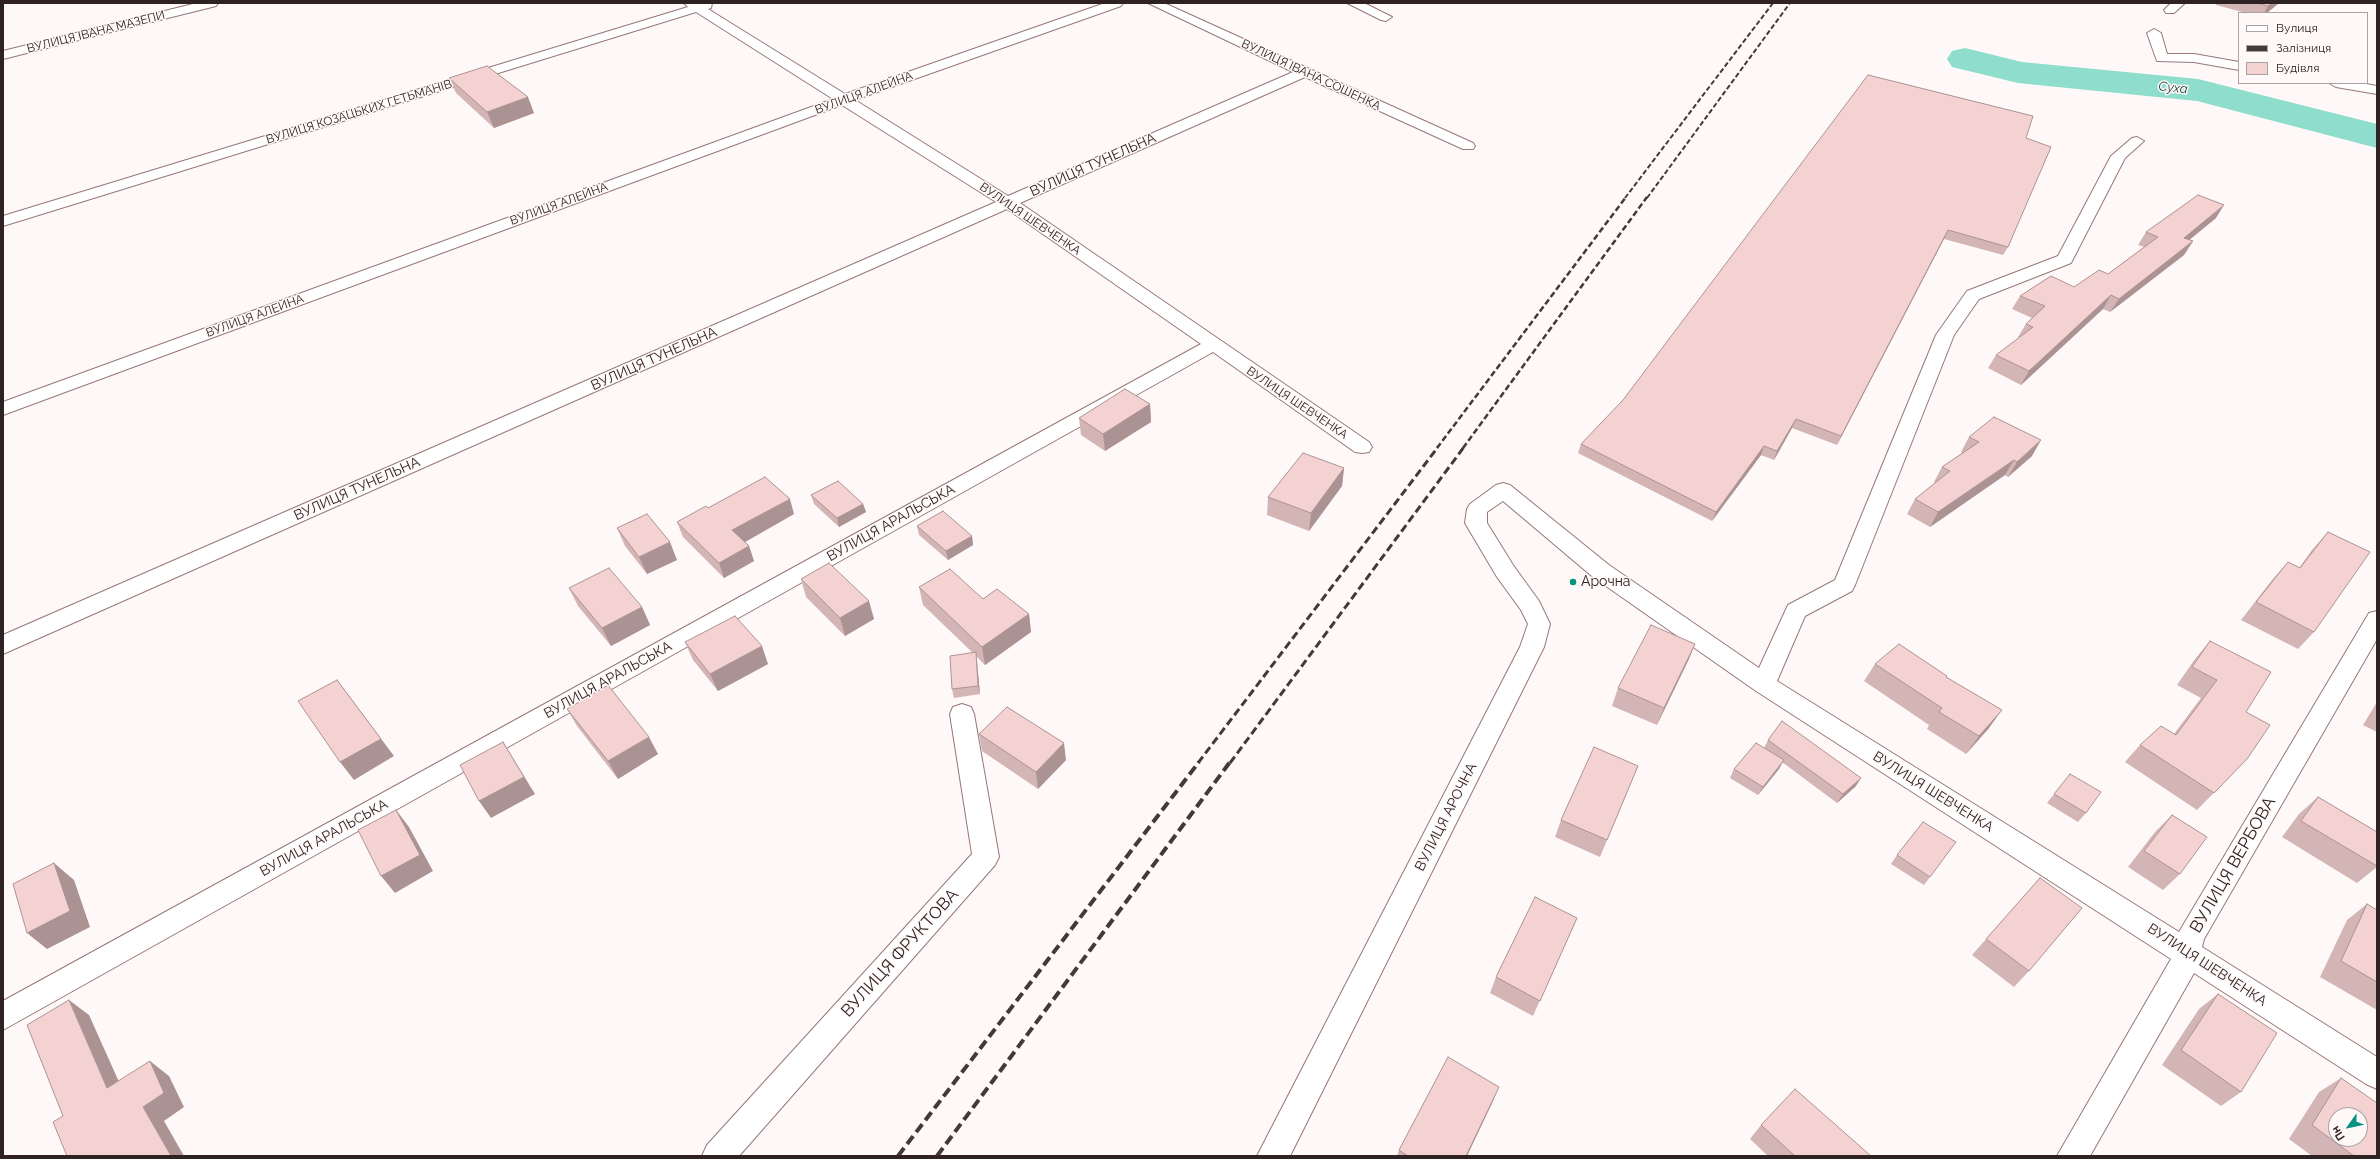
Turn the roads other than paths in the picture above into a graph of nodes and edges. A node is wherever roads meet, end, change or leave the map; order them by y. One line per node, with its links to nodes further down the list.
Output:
1 (212, 3): 9 (street, ВУЛИЦЯ ІВАНА МАЗЕПИ)
2 (714, 3): 6 (street, ВУЛИЦЯ КОЗАЦЬКИХ ГЕТЬМАНІВ)
3 (1117, 3): 14 (street, ВУЛИЦЯ АЛЕЙНА)
4 (1154, 3): 11 (street, ВУЛИЦЯ ІВАНА СОШЕНКА)
5 (1353, 3): 7 (street)
6 (694, 6): 14 (street, ВУЛИЦЯ ШЕВЧЕНКА); 18 (street, ВУЛИЦЯ КОЗАЦЬКИХ ГЕТЬМАНІВ)
7 (1386, 17)
8 (2154, 33): 10 (street)
9 (3, 55)
10 (2238, 66)
11 (1304, 72): 16 (street, ВУЛИЦЯ ІВАНА СОШЕНКА); 17 (street, ВУЛИЦЯ ТУНЕЛЬНА)
12 (2342, 84): 13 (street)
13 (2377, 90)
14 (844, 100): 17 (street, ВУЛИЦЯ ШЕВЧЕНКА); 20 (street, ВУЛИЦЯ АЛЕЙНА)
15 (2137, 141): 25 (street)
16 (1468, 146)
17 (1009, 203): 19 (street, ВУЛИЦЯ ШЕВЧЕНКА); 24 (street, ВУЛИЦЯ ТУНЕЛЬНА)
18 (3, 221)
19 (1212, 345): 21 (street, ВУЛИЦЯ ШЕВЧЕНКА); 28 (street, ВУЛИЦЯ АРАЛЬСЬКА)
20 (3, 409)
21 (1362, 447)
22 (1503, 490): 25 (street, ВУЛИЦЯ ШЕВЧЕНКА); 31 (street, ВУЛИЦЯ АРОЧНА)
23 (2377, 619): 27 (street, ВУЛИЦЯ ВЕРБОВА)
24 (3, 644)
25 (1764, 684): 27 (street, ВУЛИЦЯ ШЕВЧЕНКА)
26 (962, 714): 30 (street, ВУЛИЦЯ ФРУКТОВА)
27 (2187, 952): 29 (street, ВУЛИЦЯ ШЕВЧЕНКА); 32 (street, ВУЛИЦЯ ВЕРБОВА)
28 (3, 1016)
29 (2377, 1074)
30 (718, 1156)
31 (1273, 1156)
32 (2073, 1156)

